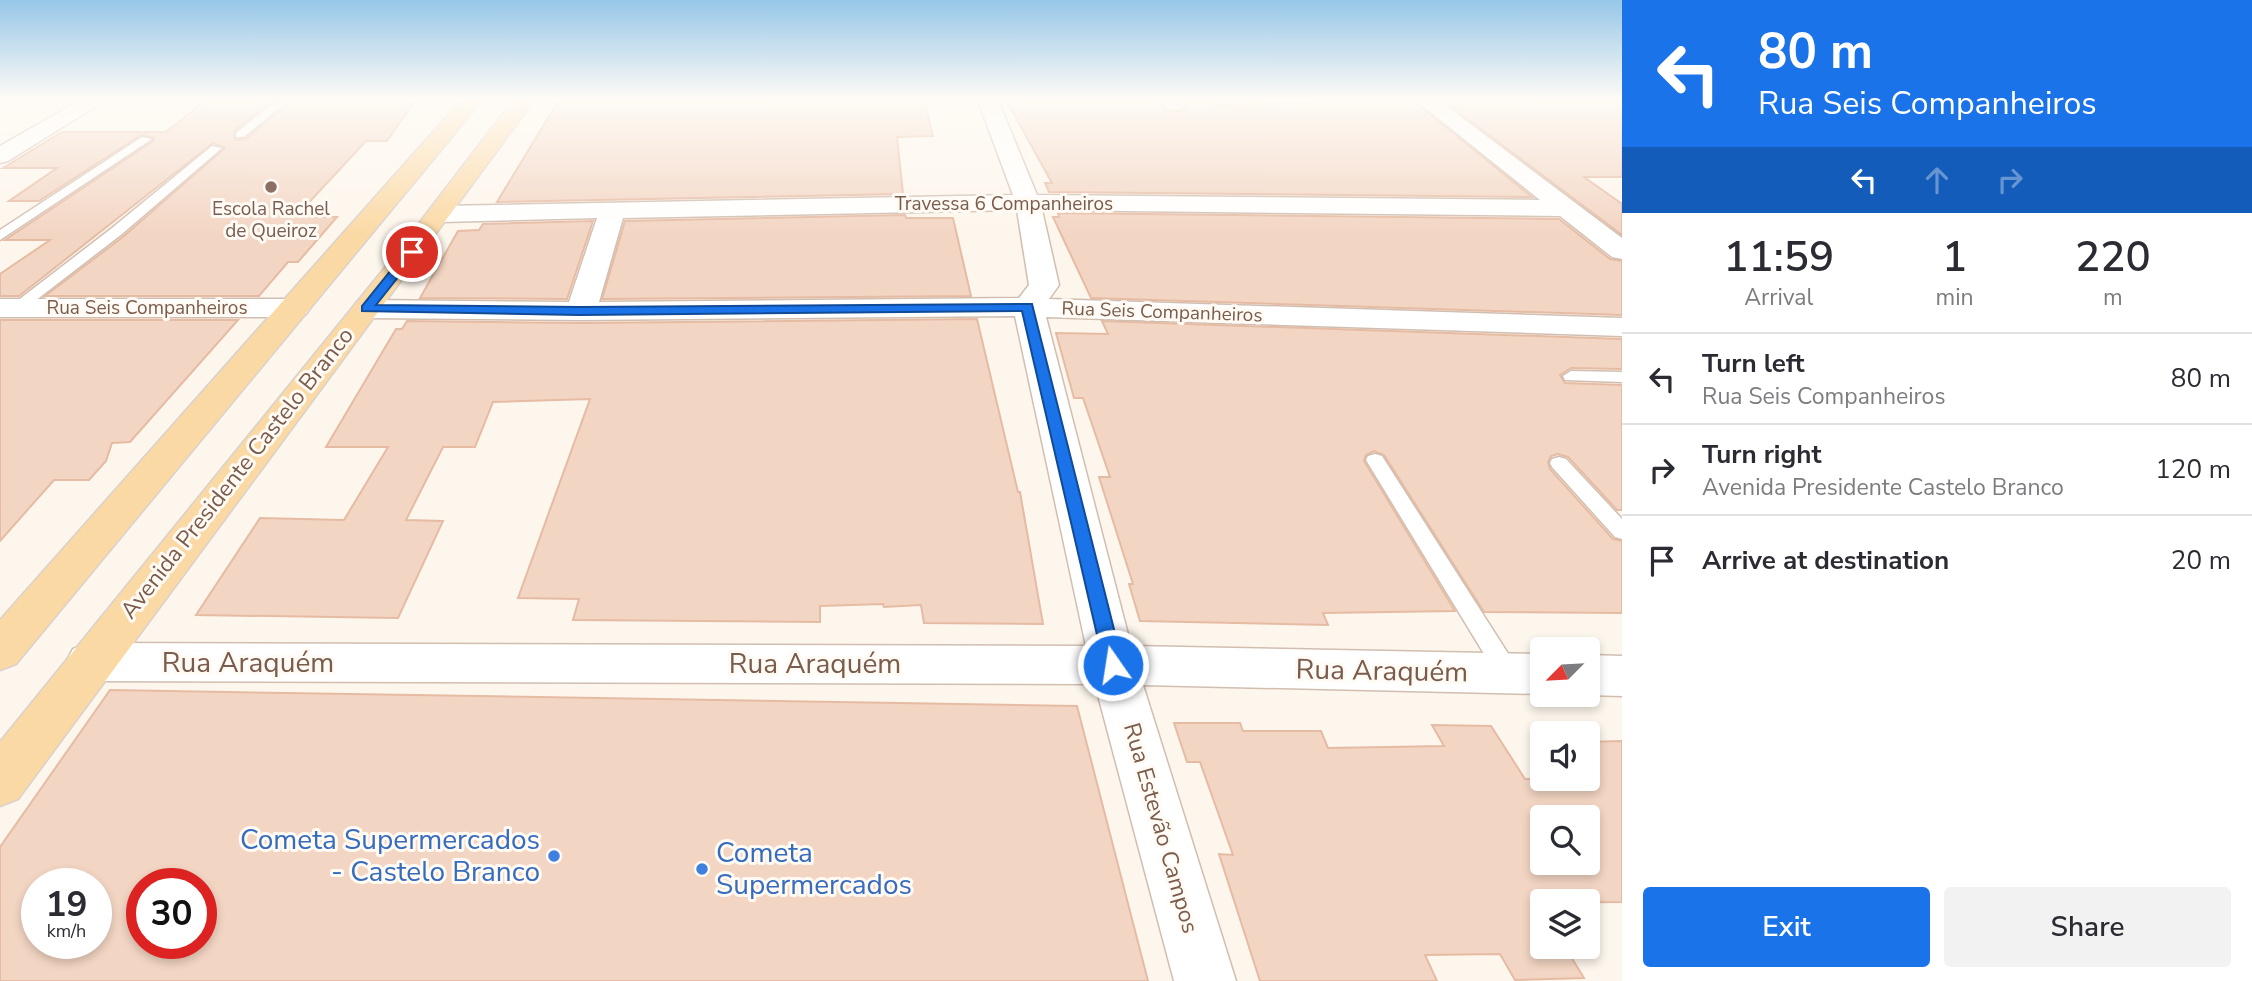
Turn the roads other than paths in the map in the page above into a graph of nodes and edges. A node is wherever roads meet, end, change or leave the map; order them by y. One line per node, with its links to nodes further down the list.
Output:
1 (21, 144): 8 (street)
2 (139, 144): 13 (lane)
3 (435, 144): 17 (main road)
4 (493, 144): 12 (main road, Avenida Presidente Castelo Branco)
5 (1005, 144): 9 (street)
6 (1482, 144): 10 (street)
7 (216, 148): 16 (lane)
8 (0, 156)
9 (1028, 202): 10 (street, Travessa 6 Companheiros); 11 (street, Travessa 6 Companheiros); 15 (street)
10 (1565, 208): 14 (street)
11 (613, 210): 12 (street, Travessa 6 Companheiros); 19 (street)
12 (442, 214): 18 (main road, Avenida Presidente Castelo Branco)
13 (0, 236)
14 (1622, 251)
15 (1028, 307): 19 (street, Rua Seis Companheiros); 20 (street, Rua Seis Companheiros); 28 (street, Rua Estevão Campos)
16 (8, 308): 17 (street, Rua Seis Companheiros)
17 (295, 308): 26 (main road)
18 (367, 309): 19 (street, Rua Seis Companheiros); 27 (main road, Avenida Presidente Castelo Branco)
19 (580, 311)
20 (1622, 327)
21 (1571, 376): 22 (lane)
22 (1622, 377)
23 (1375, 460): 29 (lane)
24 (1559, 463): 25 (lane)
25 (1622, 532)
26 (0, 651)
27 (89, 662): 28 (street, Rua Araquém); 32 (main road, Avenida Presidente Castelo Branco)
28 (1113, 665): 29 (street, Rua Araquém); 33 (street, Rua Estevão Campos)
29 (1525, 674)
30 (1600, 675): 31 (street)
31 (1622, 676)
32 (0, 782)
33 (1205, 981)

